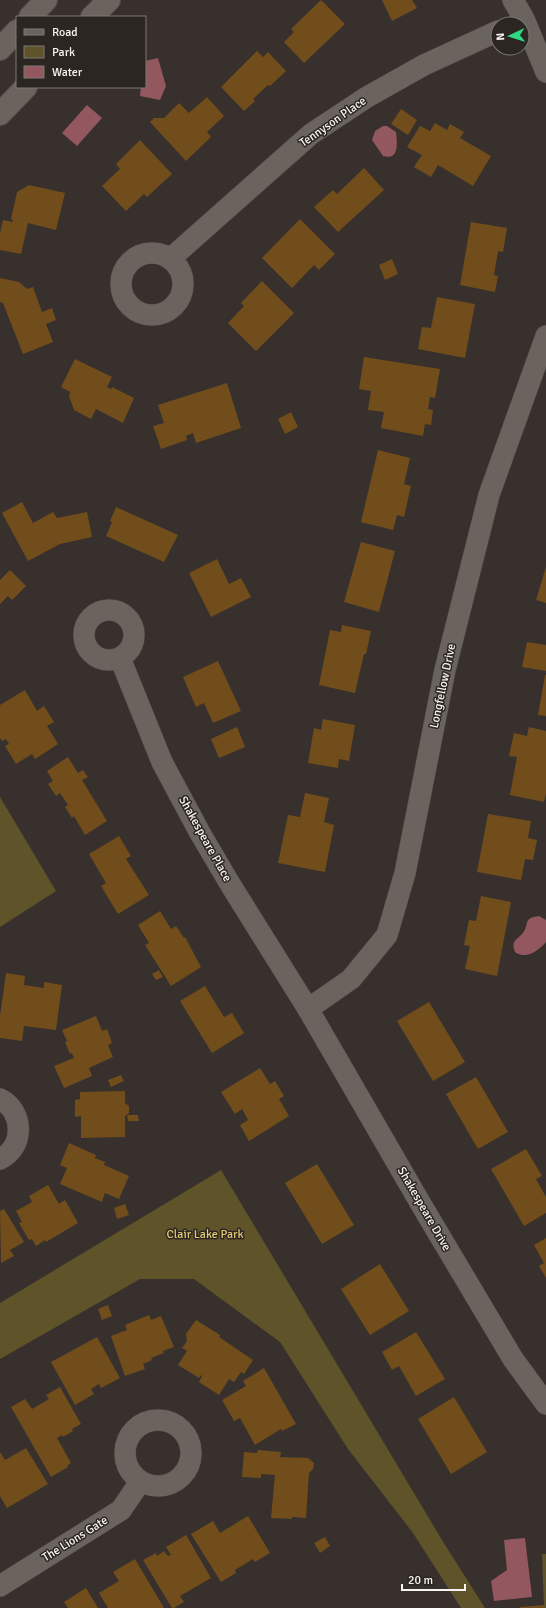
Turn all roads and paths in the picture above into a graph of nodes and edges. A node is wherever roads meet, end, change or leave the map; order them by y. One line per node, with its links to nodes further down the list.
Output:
1 (46, 0): 4 (main road)
2 (109, 0): 5 (main road)
3 (514, 0): 6 (street)
4 (31, 16)
5 (93, 16)
6 (518, 16)
7 (16, 32): 10 (main road)
8 (490, 35): 14 (street, Tennyson Place)
9 (530, 42): 11 (street)
10 (0, 49)
11 (546, 72)
12 (25, 88): 13 (main road)
13 (0, 114)
14 (170, 259)
15 (546, 336): 16 (street, Longfellow Drive)
16 (541, 368): 18 (street, Longfellow Drive)
17 (120, 658): 18 (street, Shakespeare Place)
18 (308, 1009): 21 (street, Shakespeare Drive)
19 (0, 1099): 20 (street)
20 (0, 1159)
21 (546, 1404)
22 (140, 1482): 23 (street, The Lions Gate)
23 (0, 1586)

